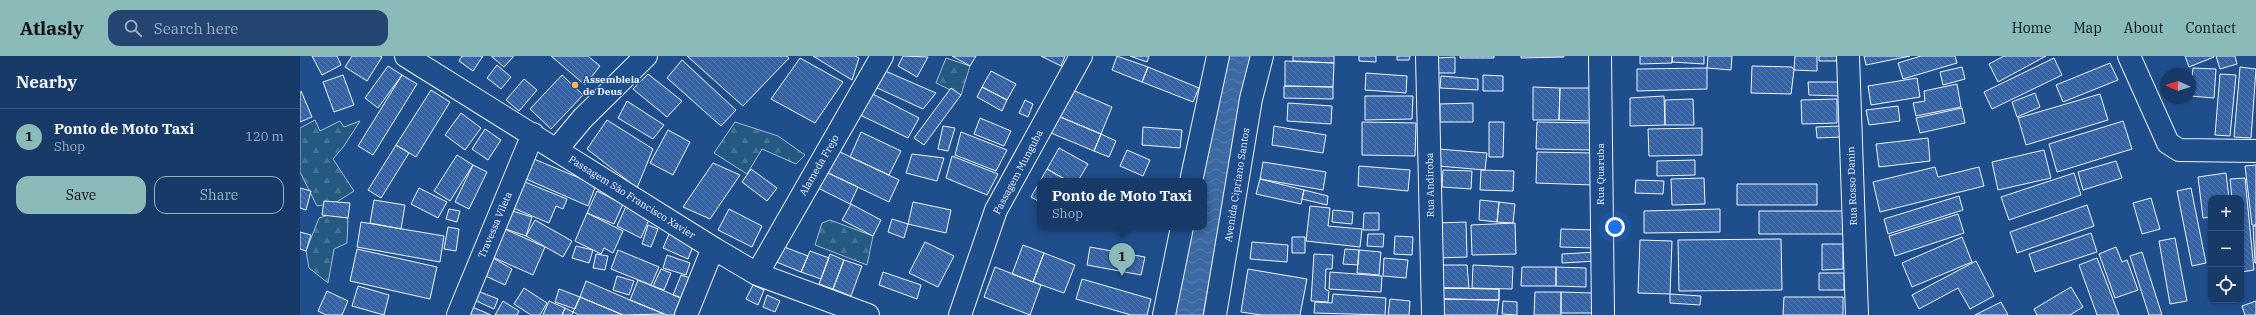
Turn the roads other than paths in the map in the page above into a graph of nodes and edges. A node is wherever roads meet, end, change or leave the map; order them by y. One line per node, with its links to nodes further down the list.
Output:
1 (406, 56): 11 (street, Passagem São Francisco Xavier)
2 (646, 56): 12 (street)
3 (882, 56): 17 (street, Alameda Frejo)
4 (1080, 56): 22 (street, Passagem Munguba)
5 (1218, 56): 14 (street)
6 (1262, 56): 24 (street, Avenida Cipriano Santos)
7 (1427, 56): 25 (street, Rua Andiroba)
8 (1600, 56): 26 (street, Rua Quaruba)
9 (1848, 56): 18 (street, Rua Rosso Danin)
10 (2129, 56): 13 (street)
11 (533, 134): 12 (street, Passagem São Francisco Xavier); 20 (street, Travessa Vileta)
12 (557, 149): 16 (street, Passagem São Francisco Xavier)
13 (2256, 151)
14 (1192, 178)
15 (1181, 230): 23 (street)
16 (712, 248): 17 (street, Passagem São Francisco Xavier); 21 (street)
17 (757, 274): 19 (street, Passagem São Francisco Xavier)
18 (1862, 312)
19 (858, 314)
20 (458, 315)
21 (686, 315)
22 (960, 315)
23 (1164, 315)
24 (1215, 315)
25 (1433, 315)
26 (1603, 315)

